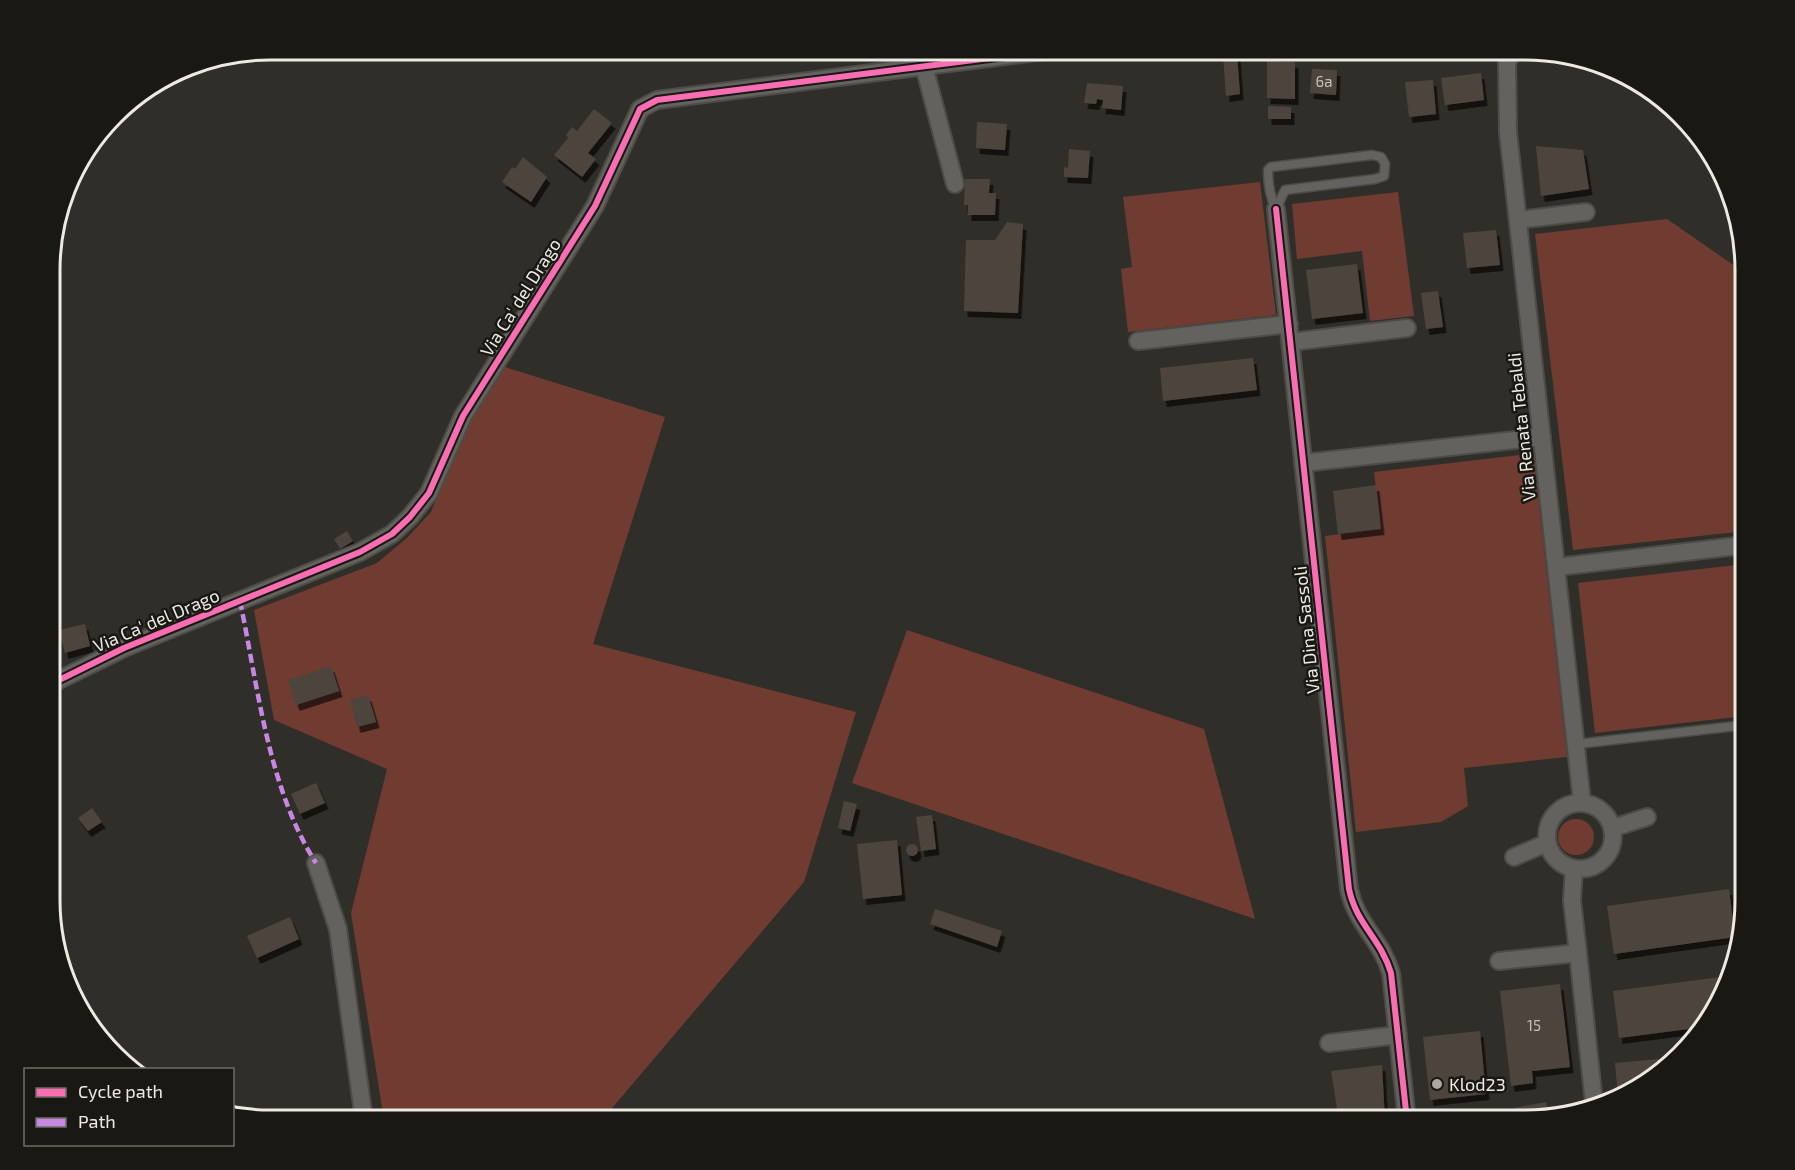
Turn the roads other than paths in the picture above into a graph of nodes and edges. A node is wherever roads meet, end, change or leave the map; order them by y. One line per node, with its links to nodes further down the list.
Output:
1 (973, 60): 3 (street, Via Ca' del Drago)
2 (1508, 60): 7 (street, Via Renata Tebaldi)
3 (924, 66): 4 (street); 16 (street, Via Ca' del Drago)
4 (955, 184)
5 (1275, 209): 5 (lane, Via Dina Sassoli); 8 (street, Via Dina Sassoli)
6 (1586, 212): 7 (street)
7 (1518, 220): 12 (street, Via Renata Tebaldi)
8 (1288, 324): 10 (street); 11 (street, Via Dina Sassoli)
9 (1407, 328): 11 (street)
10 (1138, 340)
11 (1291, 342): 13 (street, Via Dina Sassoli)
12 (1542, 437): 13 (street); 15 (street, Via Renata Tebaldi)
13 (1303, 464): 28 (street, Via Dina Sassoli)
14 (1735, 546): 15 (street)
15 (1557, 567): 18 (street, Via Renata Tebaldi)
16 (60, 680)
17 (1735, 726): 18 (lane)
18 (1577, 744): 19 (street, Via Renata Tebaldi)
19 (1582, 802): 21 (street); 22 (street)
20 (1647, 817): 21 (street)
21 (1613, 828): 25 (street)
22 (1546, 843): 23 (street); 25 (street)
23 (1514, 857)
24 (316, 864): 31 (street)
25 (1574, 869): 26 (street)
26 (1578, 952): 27 (street); 30 (street)
27 (1499, 961)
28 (1398, 1035): 29 (street); 32 (street, Via Dina Sassoli)
29 (1329, 1043)
30 (1594, 1099)
31 (363, 1110)
32 (1406, 1110)

